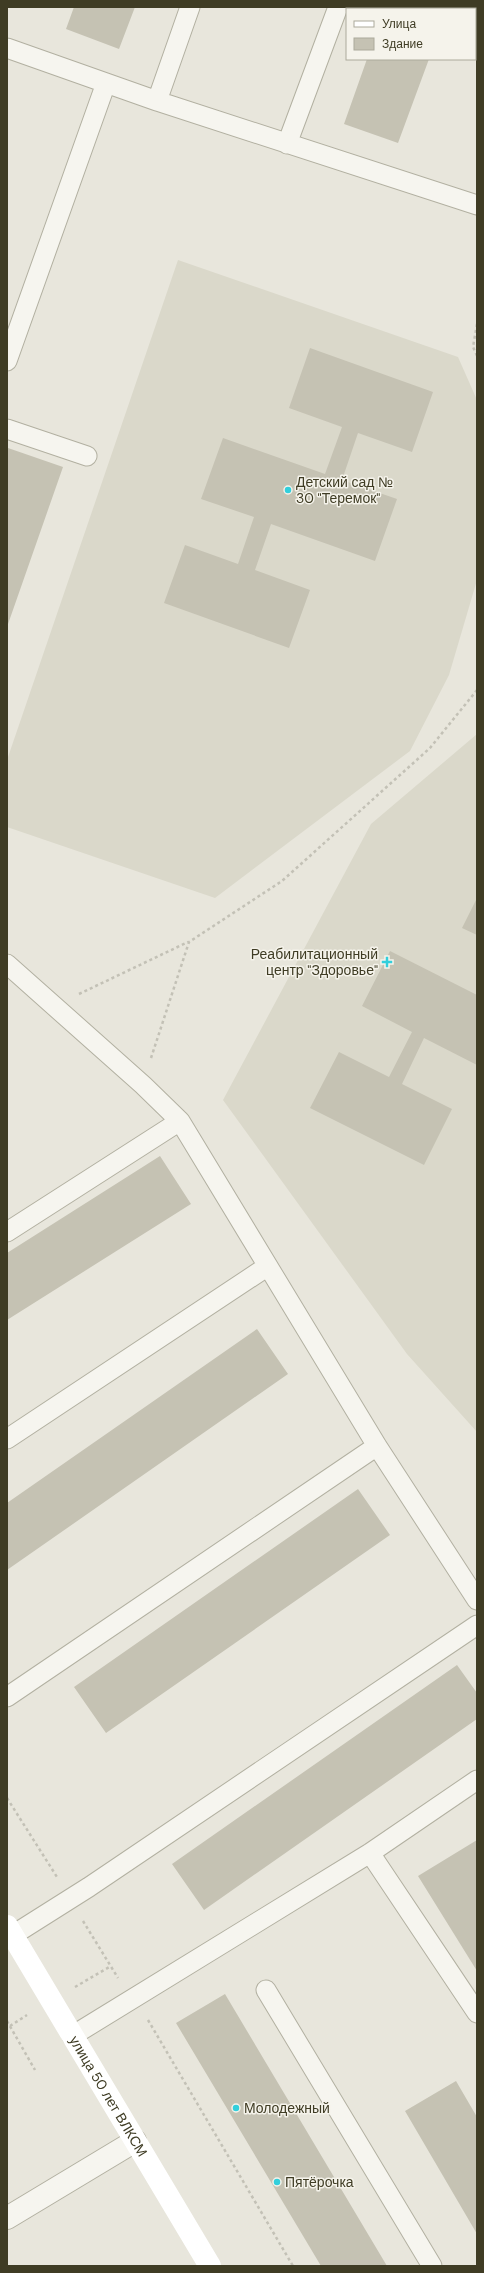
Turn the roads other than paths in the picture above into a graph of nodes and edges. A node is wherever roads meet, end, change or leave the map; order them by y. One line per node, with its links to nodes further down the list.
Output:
1 (190, 7): 5 (lane)
2 (338, 7): 6 (lane)
3 (7, 48): 4 (lane)
4 (106, 83): 5 (lane); 8 (lane)
5 (157, 101): 6 (lane)
6 (287, 144): 7 (lane)
7 (477, 205)
8 (7, 361)
9 (7, 429): 10 (lane)
10 (87, 456)
11 (7, 964): 12 (lane)
12 (180, 1121): 13 (lane); 14 (lane)
13 (7, 1232)
14 (268, 1266): 15 (lane); 16 (lane)
15 (7, 1439)
16 (377, 1446): 17 (lane); 19 (lane)
17 (477, 1600)
18 (477, 1626): 22 (lane)
19 (7, 1697)
20 (477, 1780): 21 (lane)
21 (370, 1853): 24 (lane); 25 (lane)
22 (10, 1931): 25 (main road, улица 50 лет ВЛКСМ)
23 (266, 1990): 29 (lane)
24 (477, 2013)
25 (72, 2036): 26 (main road, улица 50 лет ВЛКСМ)
26 (135, 2141): 27 (street); 28 (main road, улица 50 лет ВЛКСМ)
27 (7, 2218)
28 (210, 2266)
29 (432, 2266)

